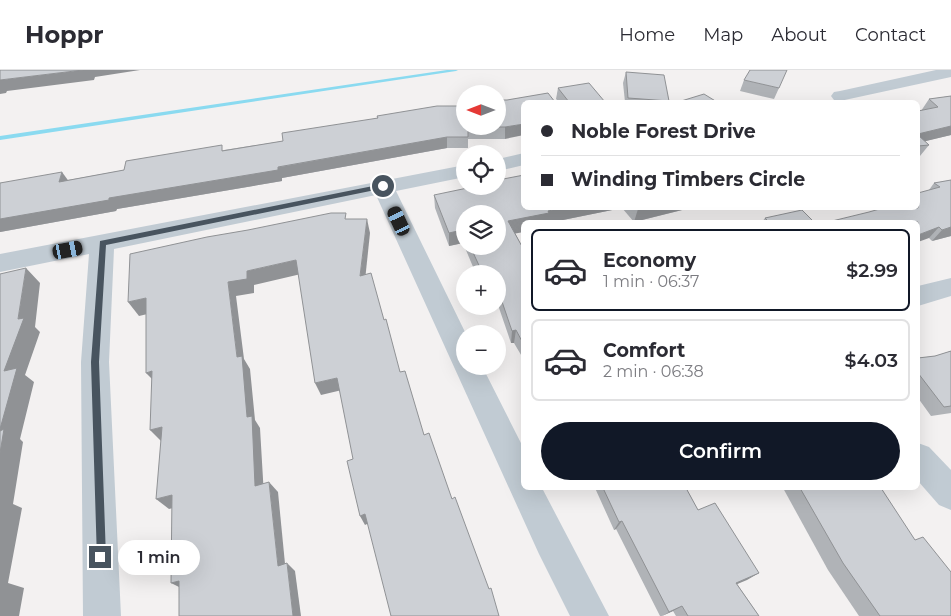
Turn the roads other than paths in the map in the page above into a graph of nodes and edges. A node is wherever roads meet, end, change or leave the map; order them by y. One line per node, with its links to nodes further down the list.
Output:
1 (951, 72): 2 (street)
2 (840, 96)
3 (521, 160): 4 (street)
4 (506, 163)
5 (456, 173): 6 (street)
6 (383, 186): 7 (street); 11 (street)
7 (102, 243): 8 (street); 17 (street)
8 (0, 263)
9 (951, 287): 10 (street)
10 (920, 295)
11 (456, 341)
12 (472, 375): 14 (street)
13 (920, 460): 16 (street)
14 (521, 480)
15 (526, 490): 18 (street)
16 (951, 494)
17 (102, 616)
18 (590, 616)

